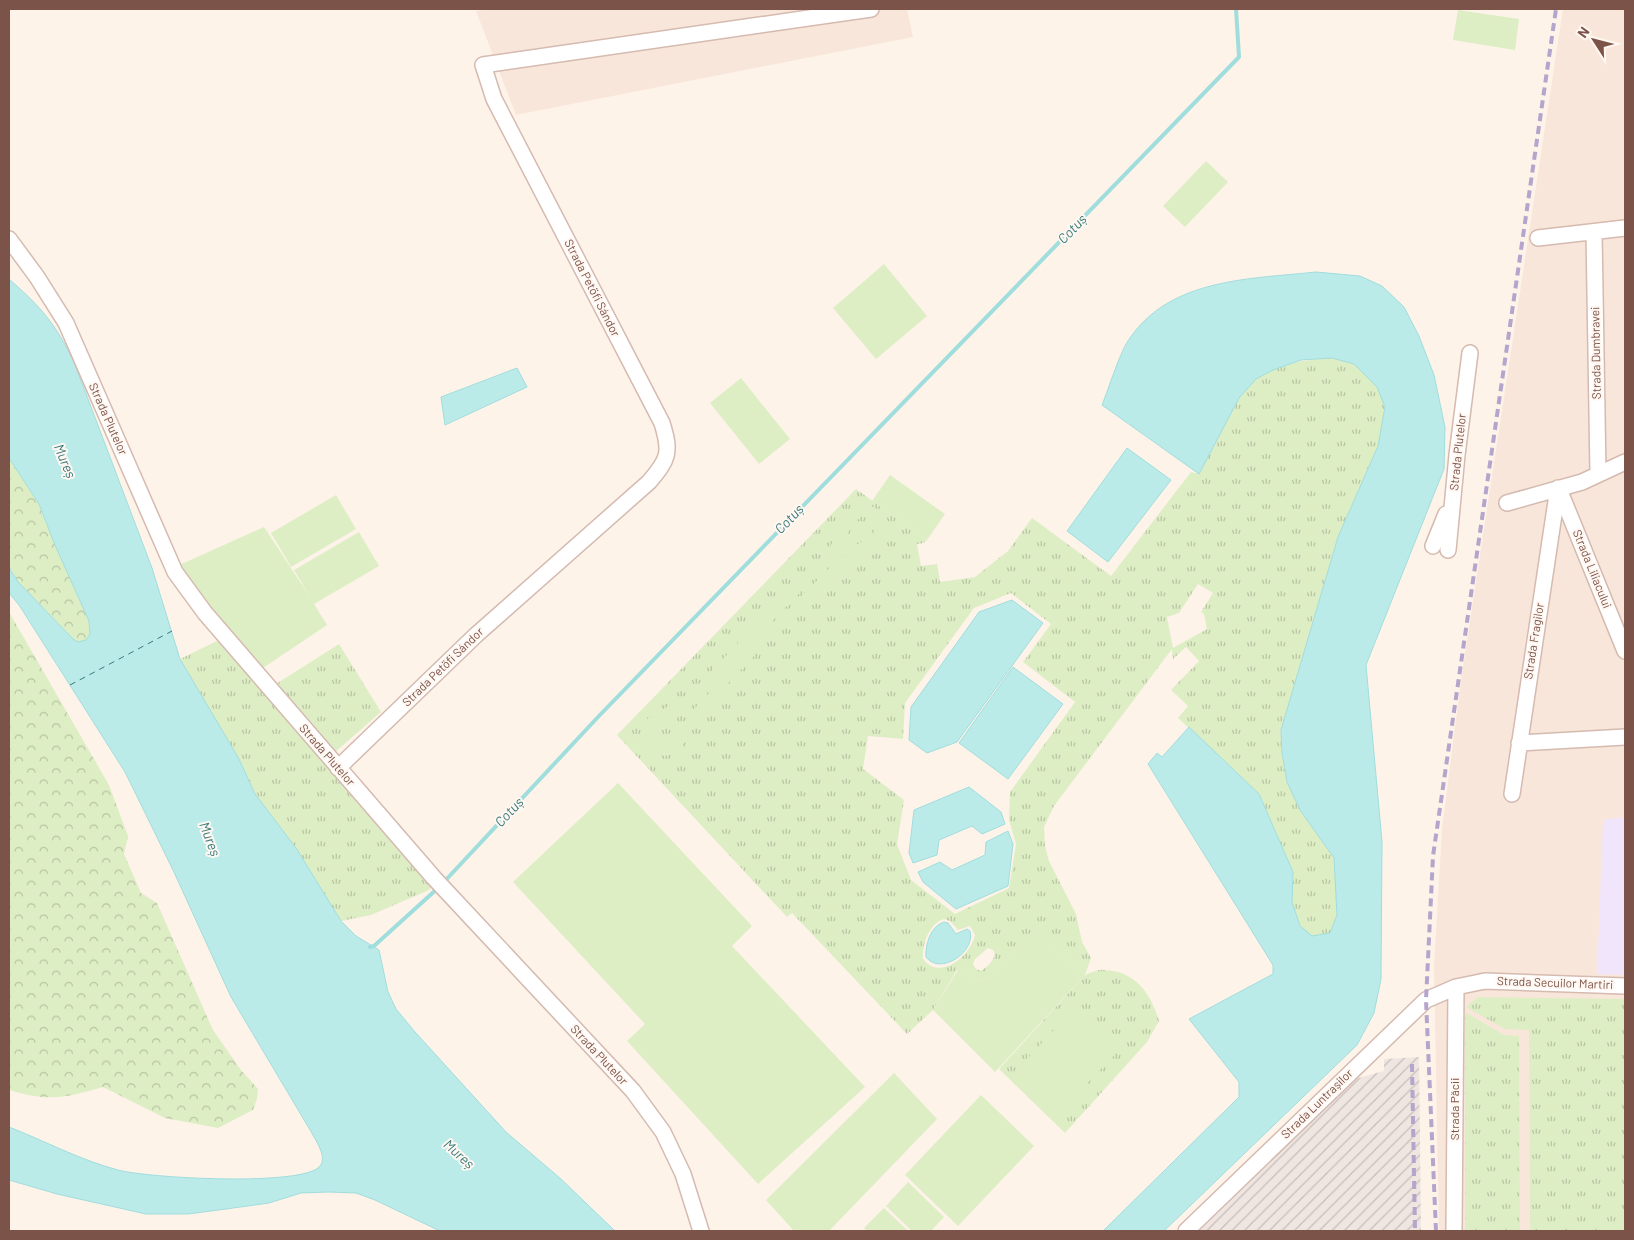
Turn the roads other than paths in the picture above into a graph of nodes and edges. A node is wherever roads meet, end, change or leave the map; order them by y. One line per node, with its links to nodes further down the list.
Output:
1 (871, 9): 15 (street, Strada Petöfi Sándor)
2 (1625, 228): 3 (street)
3 (1594, 232): 4 (street); 8 (street, Strada Dumbravei)
4 (1538, 238)
5 (9, 239): 15 (street, Strada Plutelor)
6 (1470, 354): 11 (street, Strada Plutelor)
7 (1625, 462): 8 (street)
8 (1598, 474): 9 (street)
9 (1558, 488): 10 (street); 12 (street, Strada Liliacului); 14 (street, Strada Fragilor)
10 (1507, 503)
11 (1441, 548)
12 (1625, 651)
13 (1625, 737): 14 (street)
14 (1519, 743): 16 (street, Strada Fragilor)
15 (338, 768): 19 (street, Strada Plutelor)
16 (1512, 794)
17 (1456, 986): 18 (street, Strada Secuilor Martiri); 20 (street, Strada Luntrașilor); 21 (street, Strada Păcii)
18 (1625, 986)
19 (701, 1231)
20 (1186, 1231)
21 (1454, 1231)

